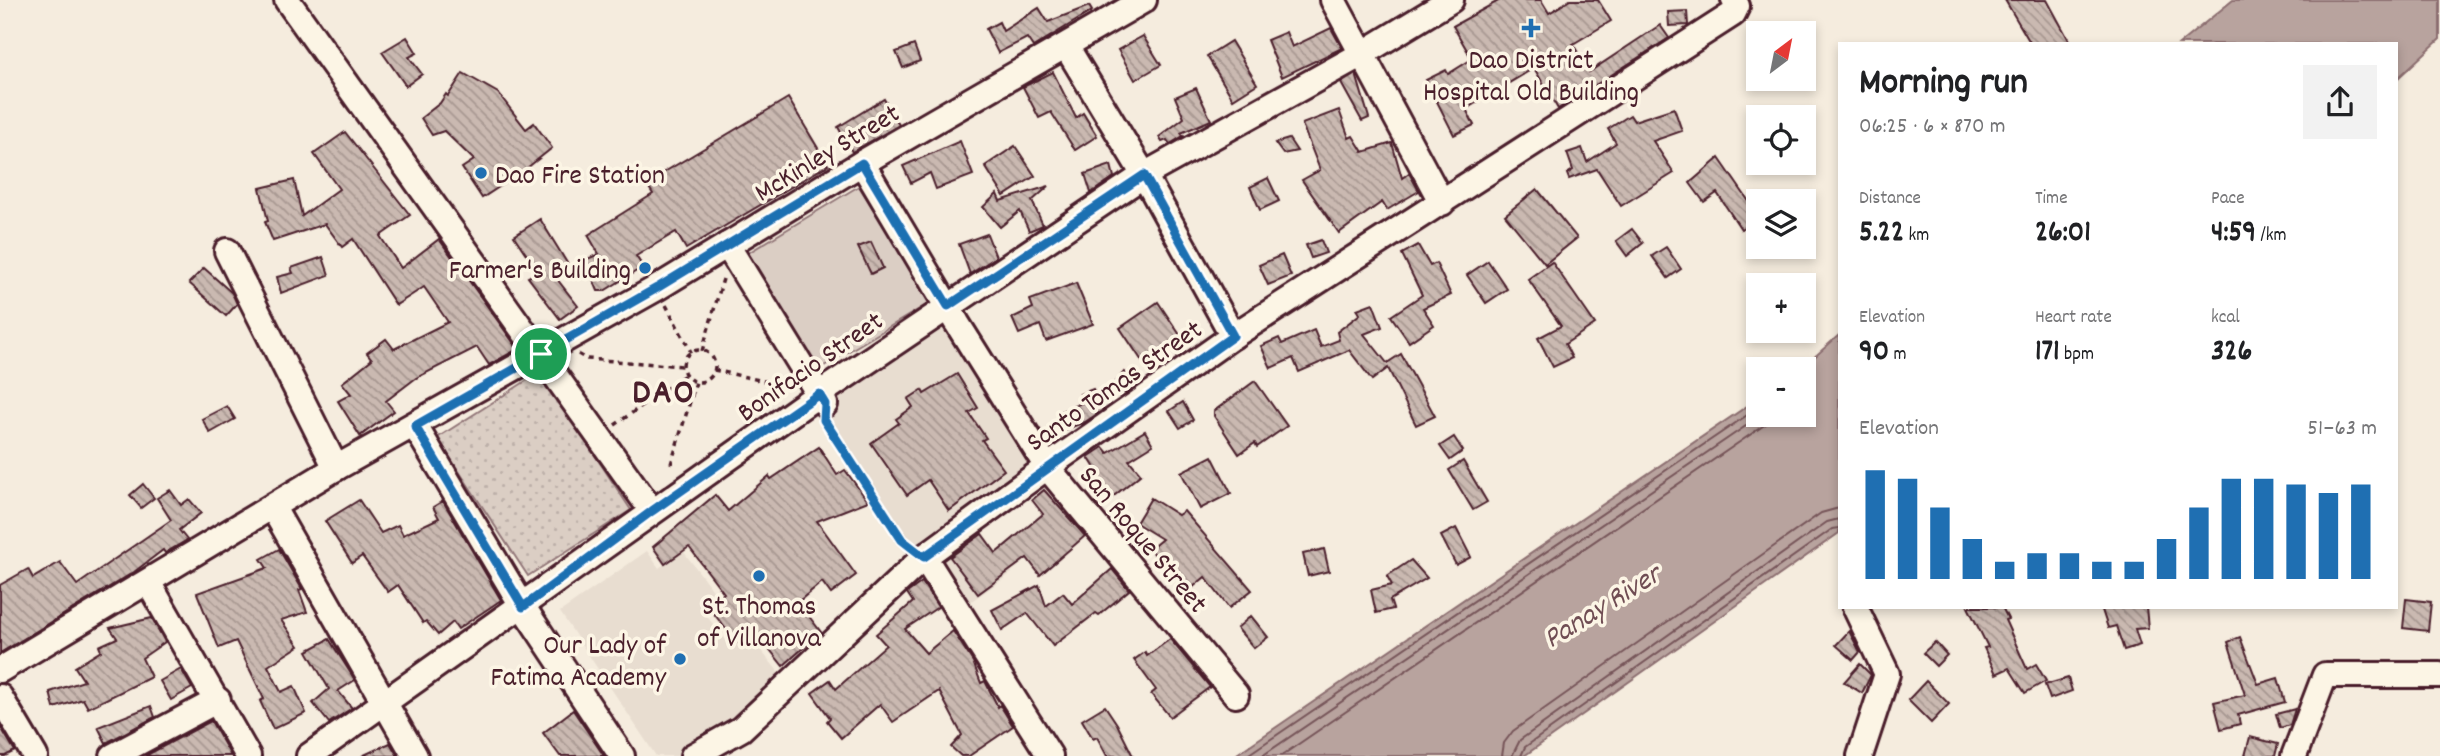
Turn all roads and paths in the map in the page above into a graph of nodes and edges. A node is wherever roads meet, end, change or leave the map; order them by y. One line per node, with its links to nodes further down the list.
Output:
1 (287, 0): 16 (street)
2 (1144, 0): 6 (street, McKinley Street)
3 (1333, 0): 7 (street)
4 (1451, 0): 7 (street, Bonifacio Street)
5 (1736, 3): 10 (street, Santo Tomas Street)
6 (1066, 46): 8 (street, McKinley Street); 9 (street)
7 (1362, 54): 9 (street, Bonifacio Street); 10 (street)
8 (862, 163): 11 (street, McKinley Street); 14 (street, San Roque Street)
9 (1144, 175): 14 (street, Bonifacio Street); 15 (street)
10 (1442, 203): 15 (street, Santo Tomas Street)
11 (729, 248): 13 (street, McKinley Street); 17 (path); 23 (street)
12 (227, 251): 28 (street)
13 (657, 288): 16 (street, McKinley Street); 18 (path)
14 (948, 306): 23 (street, Bonifacio Street); 27 (street, San Roque Street)
15 (1233, 336): 27 (street, Santo Tomas Street)
16 (550, 349): 19 (path); 24 (street, McKinley Street); 25 (street)
17 (702, 351): 18 (path); 20 (path)
18 (691, 352): 19 (path)
19 (683, 366): 21 (path)
20 (714, 370): 22 (path); 23 (path)
21 (685, 375): 22 (path); 25 (path)
22 (696, 382): 26 (path)
23 (822, 399): 30 (street, Bonifacio Street); 31 (path)
24 (415, 426): 28 (street, McKinley Street); 33 (street)
25 (599, 437): 30 (street)
26 (671, 464)
27 (1047, 467): 31 (street, Santo Tomas Street); 37 (street, San Roque Street)
28 (335, 468): 29 (street, McKinley Street)
29 (273, 508): 32 (street, McKinley Street); 40 (street)
30 (652, 511): 33 (street, Bonifacio Street)
31 (924, 557): 47 (street, Santo Tomas Street); 48 (street)
32 (148, 582): 35 (street, McKinley Street); 39 (street)
33 (523, 607): 40 (street, Bonifacio Street); 46 (street)
34 (1856, 609): 49 (street)
35 (0, 670)
36 (2440, 675): 50 (street)
37 (1236, 695)
38 (0, 697): 41 (street)
39 (218, 700): 42 (street); 43 (street)
40 (386, 703): 44 (street, Bonifacio Street); 45 (street)
41 (35, 756)
42 (113, 756)
43 (248, 756)
44 (309, 756)
45 (415, 756)
46 (622, 756)
47 (693, 756)
48 (1050, 756)
49 (1860, 756)
50 (2294, 756)

